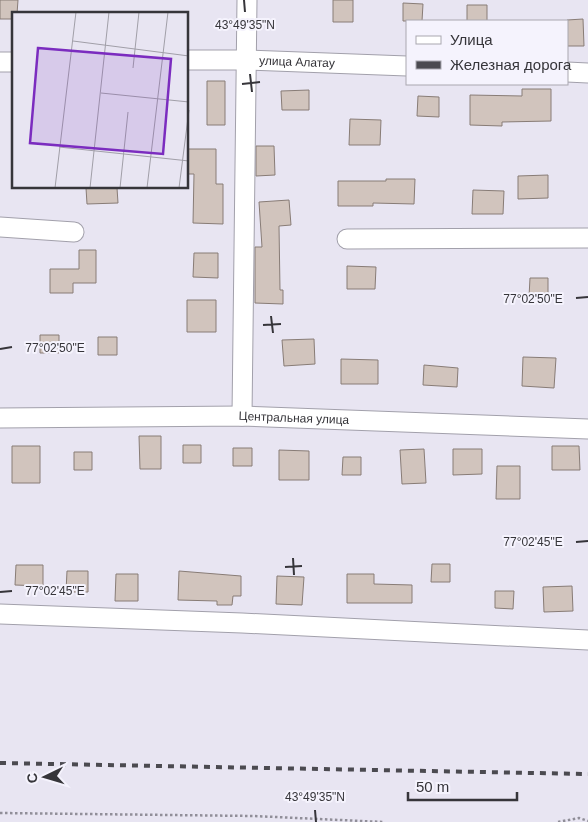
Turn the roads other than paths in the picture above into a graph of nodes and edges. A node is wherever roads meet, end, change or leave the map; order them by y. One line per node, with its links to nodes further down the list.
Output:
1 (247, 0): 3 (street)
2 (189, 60): 3 (street, улица Алатау)
3 (246, 60): 4 (street, улица Алатау); 11 (street)
4 (406, 66)
5 (568, 72): 6 (street)
6 (588, 72)
7 (0, 227): 8 (street)
8 (74, 232)
9 (588, 238): 10 (street)
10 (346, 239)
11 (242, 416): 12 (street, Центральная улица); 13 (street, Центральная улица)
12 (0, 418)
13 (588, 429)
14 (0, 614): 15 (street)
15 (588, 640)

